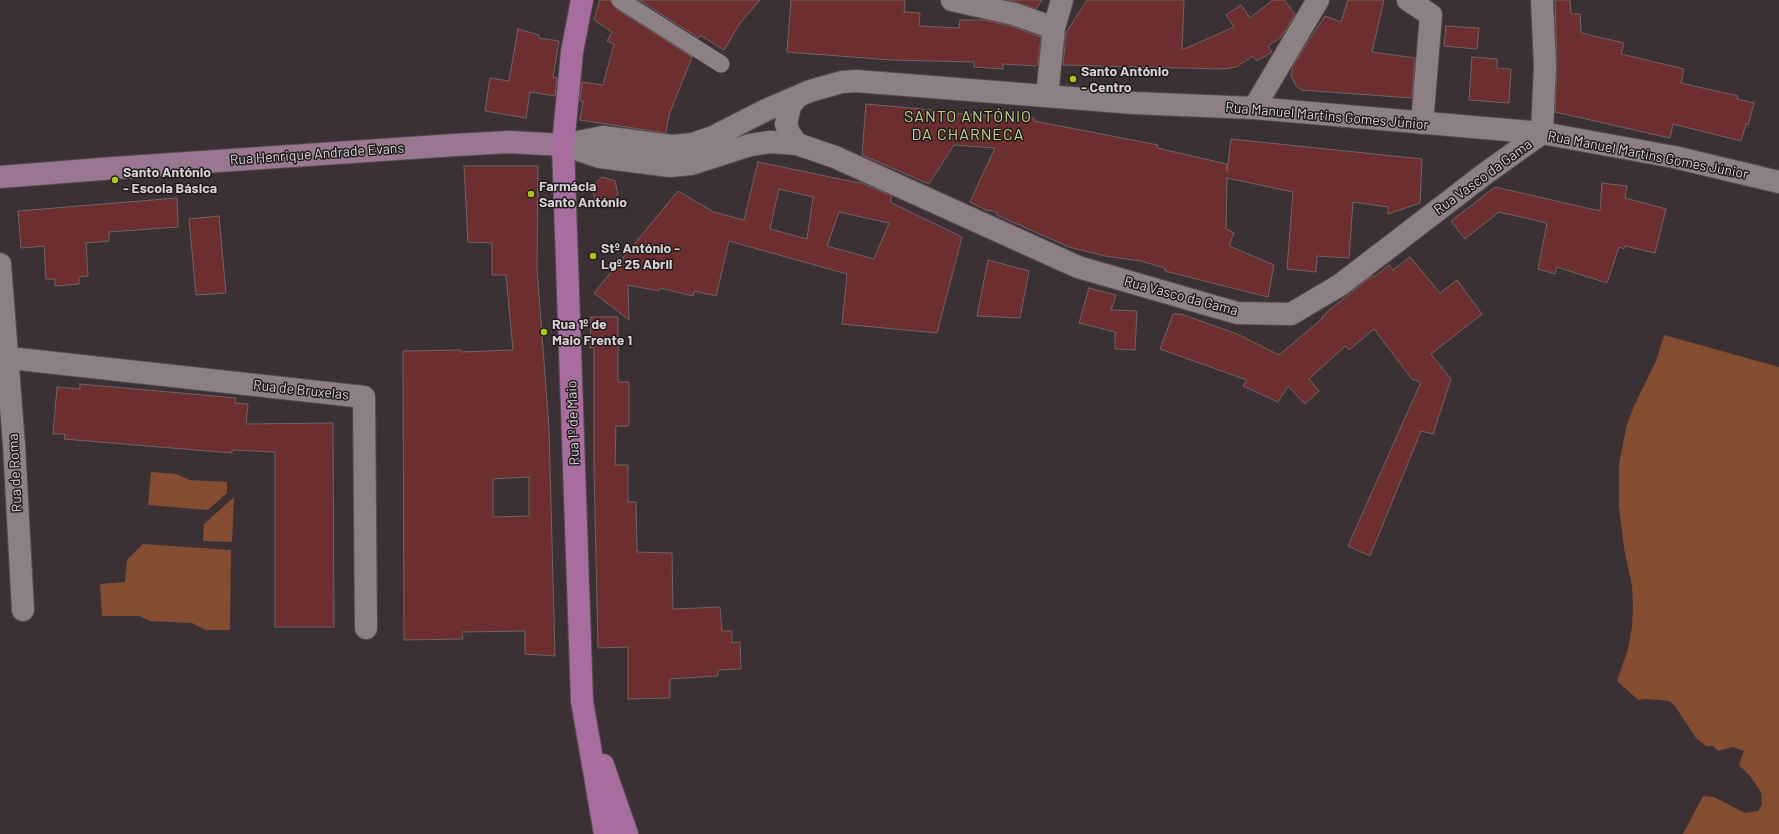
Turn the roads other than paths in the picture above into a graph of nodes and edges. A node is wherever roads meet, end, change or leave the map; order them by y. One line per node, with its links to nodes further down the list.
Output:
1 (582, 0): 15 (main road, Rua 1º de Maio)
2 (620, 0): 9 (street)
3 (952, 0): 8 (street)
4 (1062, 0): 8 (street)
5 (1318, 0): 12 (street)
6 (1408, 0): 13 (street)
7 (1542, 0): 14 (street)
8 (1054, 28): 10 (street)
9 (721, 64)
10 (1047, 96): 11 (street, Rua Manuel Martins Gomes Júnior); 12 (street, Rua Manuel Martins Gomes Júnior)
11 (797, 97): 15 (street, Rua Manuel Martins Gomes Júnior); 16 (street)
12 (1254, 108): 13 (street, Rua Manuel Martins Gomes Júnior)
13 (1422, 123): 14 (street, Rua Manuel Martins Gomes Júnior)
14 (1542, 134): 16 (street, Rua Vasco da Gama); 18 (street, Rua Manuel Martins Gomes Júnior)
15 (563, 144): 16 (street, Rua Vasco da Gama); 17 (main road, Rua Henrique Andrade Evans); 24 (main road, Rua 1º de Maio)
16 (797, 144)
17 (0, 177)
18 (1779, 182)
19 (0, 264): 20 (street, Rua de Roma)
20 (1, 309): 21 (street, Rua de Roma)
21 (4, 357): 22 (street, Rua de Roma); 23 (street, Rua de Bruxelas)
22 (23, 610)
23 (366, 628)
24 (582, 701): 25 (main road); 26 (main road)
25 (604, 834)
26 (627, 834)

